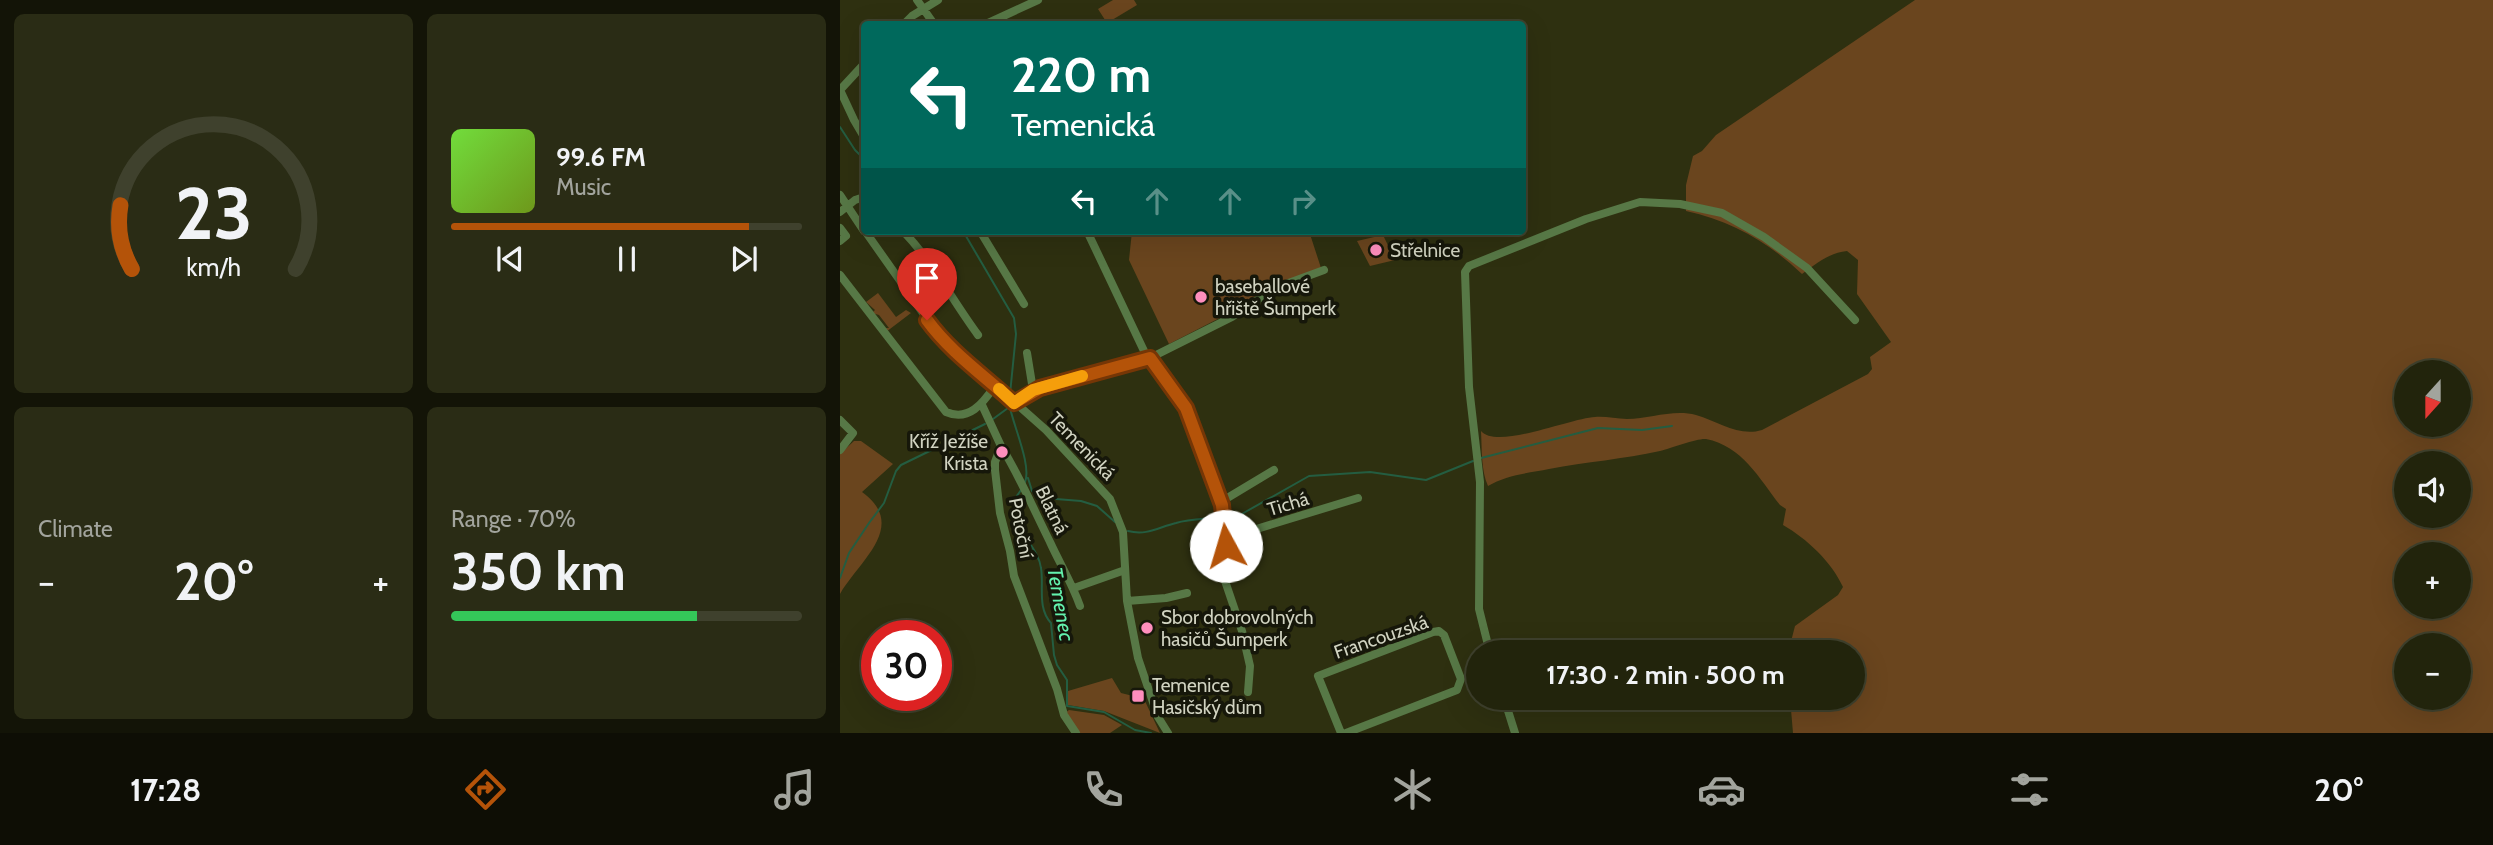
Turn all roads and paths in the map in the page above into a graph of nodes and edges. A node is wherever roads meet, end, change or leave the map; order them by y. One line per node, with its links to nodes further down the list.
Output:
1 (917, 0): 4 (street)
2 (938, 0): 4 (street)
3 (1038, 0): 7 (street)
4 (924, 8): 5 (street); 6 (street)
5 (908, 21)
6 (932, 21)
7 (992, 21)
8 (861, 67): 9 (street)
9 (840, 90): 10 (street)
10 (861, 132)
11 (840, 195): 13 (street, Temenická)
12 (861, 198): 13 (street)
13 (844, 209): 14 (street, Temenická)
14 (861, 227)
15 (840, 228): 20 (street)
16 (868, 235): 28 (street, Temenická)
17 (906, 235): 25 (street)
18 (982, 235): 23 (street)
19 (1089, 235): 27 (street)
20 (840, 241)
21 (1324, 270): 27 (street, Temenická)
22 (840, 275): 31 (street)
23 (1024, 304)
24 (1855, 320): 44 (street)
25 (978, 335)
26 (1027, 353): 29 (street)
27 (1150, 358): 29 (street, Temenická); 37 (street)
28 (998, 388): 30 (street, Temenická); 31 (street)
29 (1033, 390): 30 (street, Temenická)
30 (1013, 402): 39 (street, Temenická)
31 (982, 405): 33 (street)
32 (840, 420): 34 (street)
33 (1001, 446): 40 (street, Blatná); 47 (street, Potoční)
34 (840, 450)
35 (1274, 470): 37 (street)
36 (1358, 498): 38 (street, Tichá)
37 (1219, 503): 38 (street)
38 (1227, 538): 45 (street)
39 (1125, 570): 40 (street); 42 (street, Temenická)
40 (1074, 588): 43 (street, Blatná)
41 (1187, 593): 42 (street)
42 (1127, 601): 48 (street, Temenická)
43 (1080, 606)
44 (1487, 640)
45 (1248, 692)
46 (1508, 710): 50 (street)
47 (1076, 733)
48 (1168, 733)
49 (1343, 733): 49 (street, Francouzská)
50 (1515, 733)

